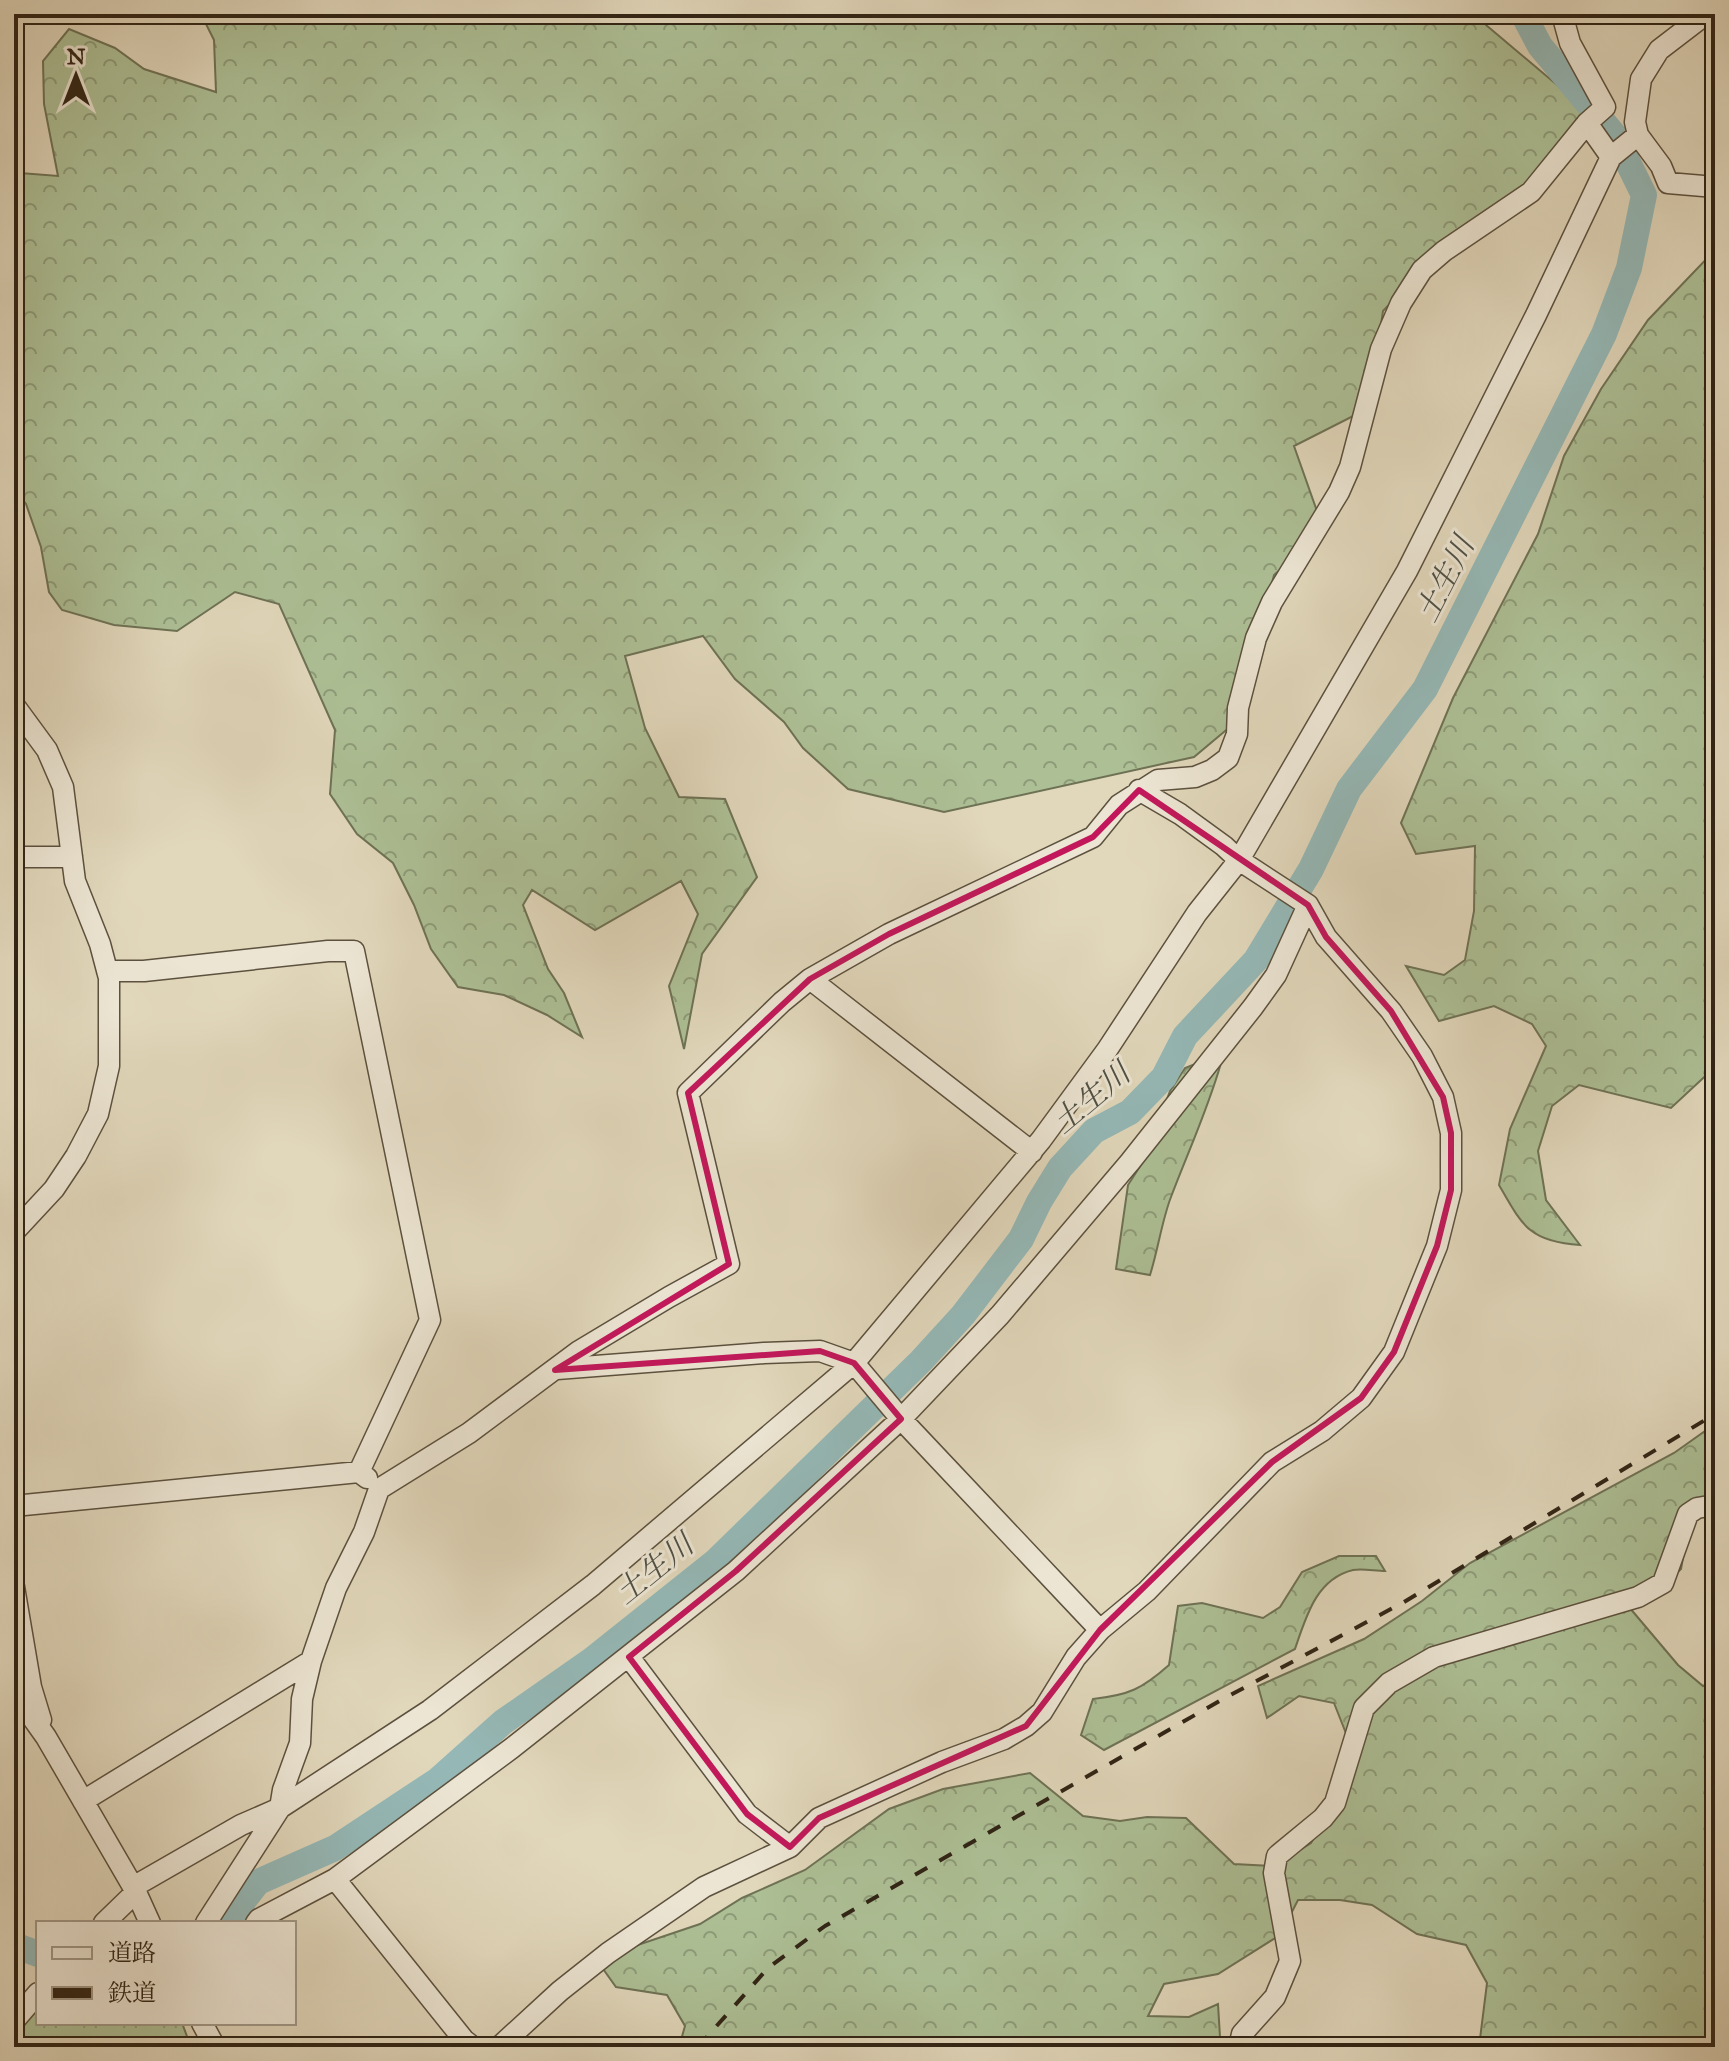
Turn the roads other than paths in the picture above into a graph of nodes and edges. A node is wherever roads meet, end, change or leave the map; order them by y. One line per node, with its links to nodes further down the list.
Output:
1 (1562, 14): 3 (street)
2 (1706, 14): 4 (street)
3 (1587, 123): 5 (street); 8 (street)
4 (1638, 135): 5 (street); 6 (street)
5 (1613, 155): 11 (street)
6 (1715, 187)
7 (14, 705): 10 (street)
8 (1139, 790): 11 (street); 14 (street)
9 (14, 857): 10 (street)
10 (72, 857): 13 (street)
11 (1239, 860): 12 (street); 15 (street)
12 (1308, 905): 19 (street); 25 (street)
13 (107, 971): 16 (street); 20 (street)
14 (810, 979): 15 (street); 18 (street)
15 (1032, 1152): 17 (street)
16 (14, 1232)
17 (854, 1363): 18 (street); 19 (street); 31 (street)
18 (555, 1370): 21 (street)
19 (901, 1419): 25 (street); 26 (street)
20 (359, 1472): 21 (street); 23 (street)
21 (379, 1489): 27 (street)
22 (1715, 1505): 45 (street)
23 (14, 1506)
24 (14, 1587): 29 (street)
25 (1100, 1630): 32 (street)
26 (629, 1657): 32 (street); 33 (street)
27 (311, 1661): 30 (street); 31 (street)
28 (14, 1692): 29 (street)
29 (46, 1737): 30 (street)
30 (83, 1801): 34 (street)
31 (280, 1808): 34 (street); 37 (street)
32 (790, 1847): 42 (street)
33 (335, 1879): 38 (street); 44 (street)
34 (134, 1890): 35 (street); 36 (street)
35 (106, 1921)
36 (149, 1921)
37 (207, 1921)
38 (258, 1921)
39 (36, 1995): 40 (street)
40 (14, 2021)
41 (203, 2025): 43 (street)
42 (509, 2044)
43 (215, 2047)
44 (473, 2047)
45 (1239, 2047)

